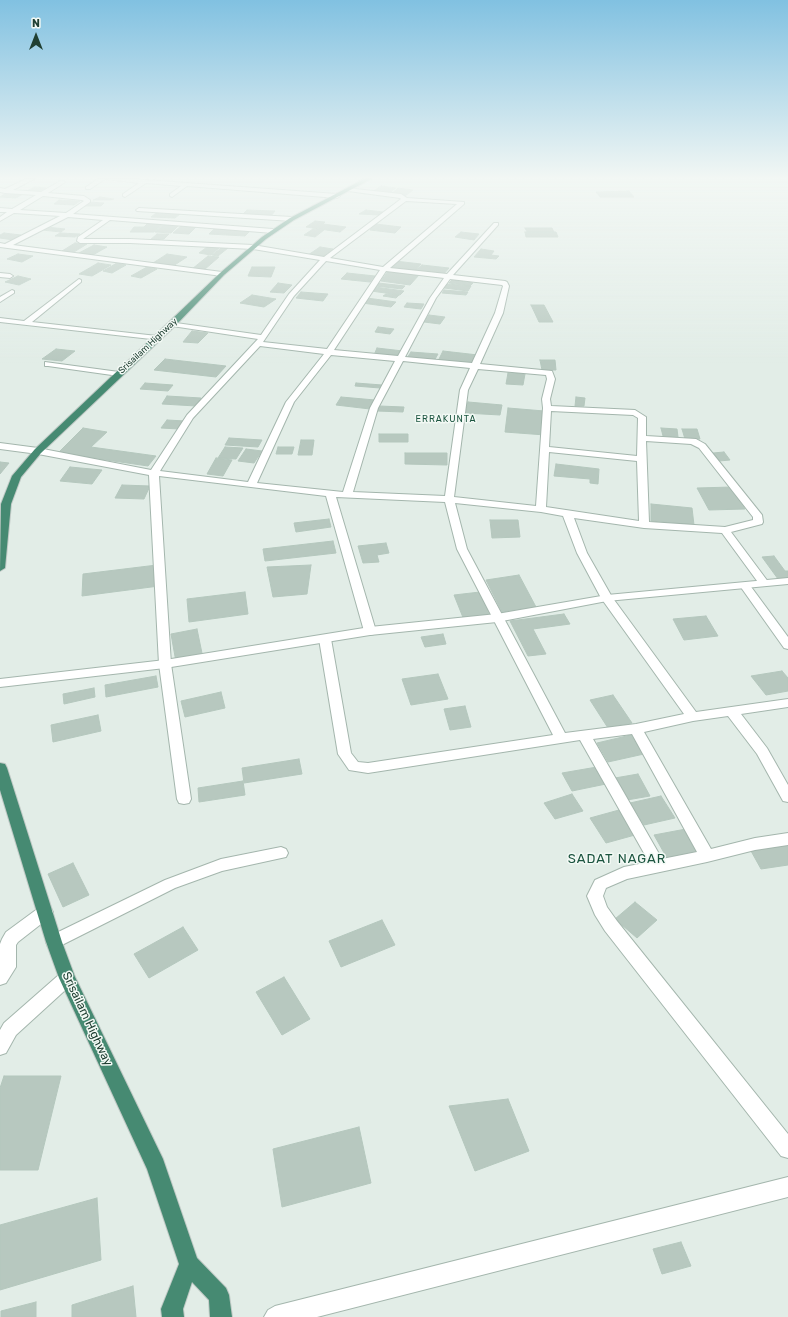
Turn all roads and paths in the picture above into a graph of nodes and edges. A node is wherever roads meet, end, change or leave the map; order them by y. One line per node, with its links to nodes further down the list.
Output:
1 (12, 240): 8 (street)
2 (80, 240): 7 (street)
3 (262, 240): 9 (highway, Srisailam Highway)
4 (349, 240): 12 (street)
5 (418, 240): 13 (street)
6 (481, 240): 17 (street)
7 (130, 241): 9 (street); 11 (street)
8 (3, 245): 10 (street); 11 (street)
9 (253, 248): 12 (street); 14 (highway, Srisailam Highway)
10 (0, 249)
11 (101, 258): 14 (street)
12 (325, 259): 13 (street); 25 (street)
13 (384, 269): 17 (street); 26 (street)
14 (222, 274): 23 (highway, Srisailam Highway)
15 (0, 275): 16 (street)
16 (10, 276)
17 (448, 277): 27 (street); 29 (street)
18 (79, 281): 22 (street)
19 (12, 292): 20 (street)
20 (0, 300)
21 (0, 320): 22 (street)
22 (26, 323): 24 (street)
23 (172, 324): 24 (highway, Srisailam Highway); 25 (street)
24 (157, 338): 30 (highway, Srisailam Highway)
25 (260, 341): 26 (street); 37 (street)
26 (329, 352): 27 (street); 38 (street)
27 (401, 358): 29 (street); 40 (street)
28 (48, 364): 30 (street)
29 (476, 366): 31 (street); 41 (street)
30 (119, 374): 35 (highway, Srisailam Highway)
31 (547, 408): 32 (street); 34 (street)
32 (641, 438): 36 (street); 45 (street)
33 (0, 446): 35 (street)
34 (545, 449): 36 (street); 42 (street)
35 (38, 451): 37 (street); 46 (highway, Srisailam Highway)
36 (642, 459): 44 (street)
37 (154, 473): 38 (street); 56 (street)
38 (251, 486): 39 (street)
39 (330, 494): 40 (street); 53 (street)
40 (347, 495): 41 (street)
41 (449, 499): 42 (street); 52 (street)
42 (541, 509): 43 (street)
43 (567, 514): 44 (street); 51 (street)
44 (644, 524): 45 (street)
45 (725, 530): 49 (street)
46 (1, 552): 47 (highway, Srisailam Highway)
47 (0, 568)
48 (788, 581): 49 (street)
49 (764, 583): 50 (street)
50 (745, 586): 51 (street); 55 (street)
51 (607, 598): 52 (street); 60 (street)
52 (497, 618): 53 (street); 63 (street)
53 (370, 631): 54 (street)
54 (325, 639): 56 (street); 63 (street)
55 (788, 645)
56 (165, 664): 57 (street); 66 (street)
57 (0, 683)
58 (788, 704): 59 (street)
59 (732, 712): 60 (street); 65 (street)
60 (693, 717): 61 (street)
61 (636, 729): 62 (street); 69 (street)
62 (584, 735): 63 (street); 70 (street)
63 (562, 738)
64 (0, 768): 71 (highway, Srisailam Highway)
65 (788, 797)
66 (184, 799)
67 (788, 839): 69 (street)
68 (281, 853): 72 (street)
69 (707, 856): 70 (street)
70 (658, 865): 76 (street)
71 (45, 912): 72 (highway, Srisailam Highway); 73 (street)
72 (54, 942): 74 (highway, Srisailam Highway)
73 (0, 978)
74 (67, 978): 75 (street); 78 (highway, Srisailam Highway)
75 (0, 1048)
76 (788, 1149)
77 (788, 1187): 81 (street)
78 (189, 1264): 79 (highway); 80 (highway, Srisailam Highway)
79 (173, 1317)
80 (221, 1317)
81 (275, 1317)

